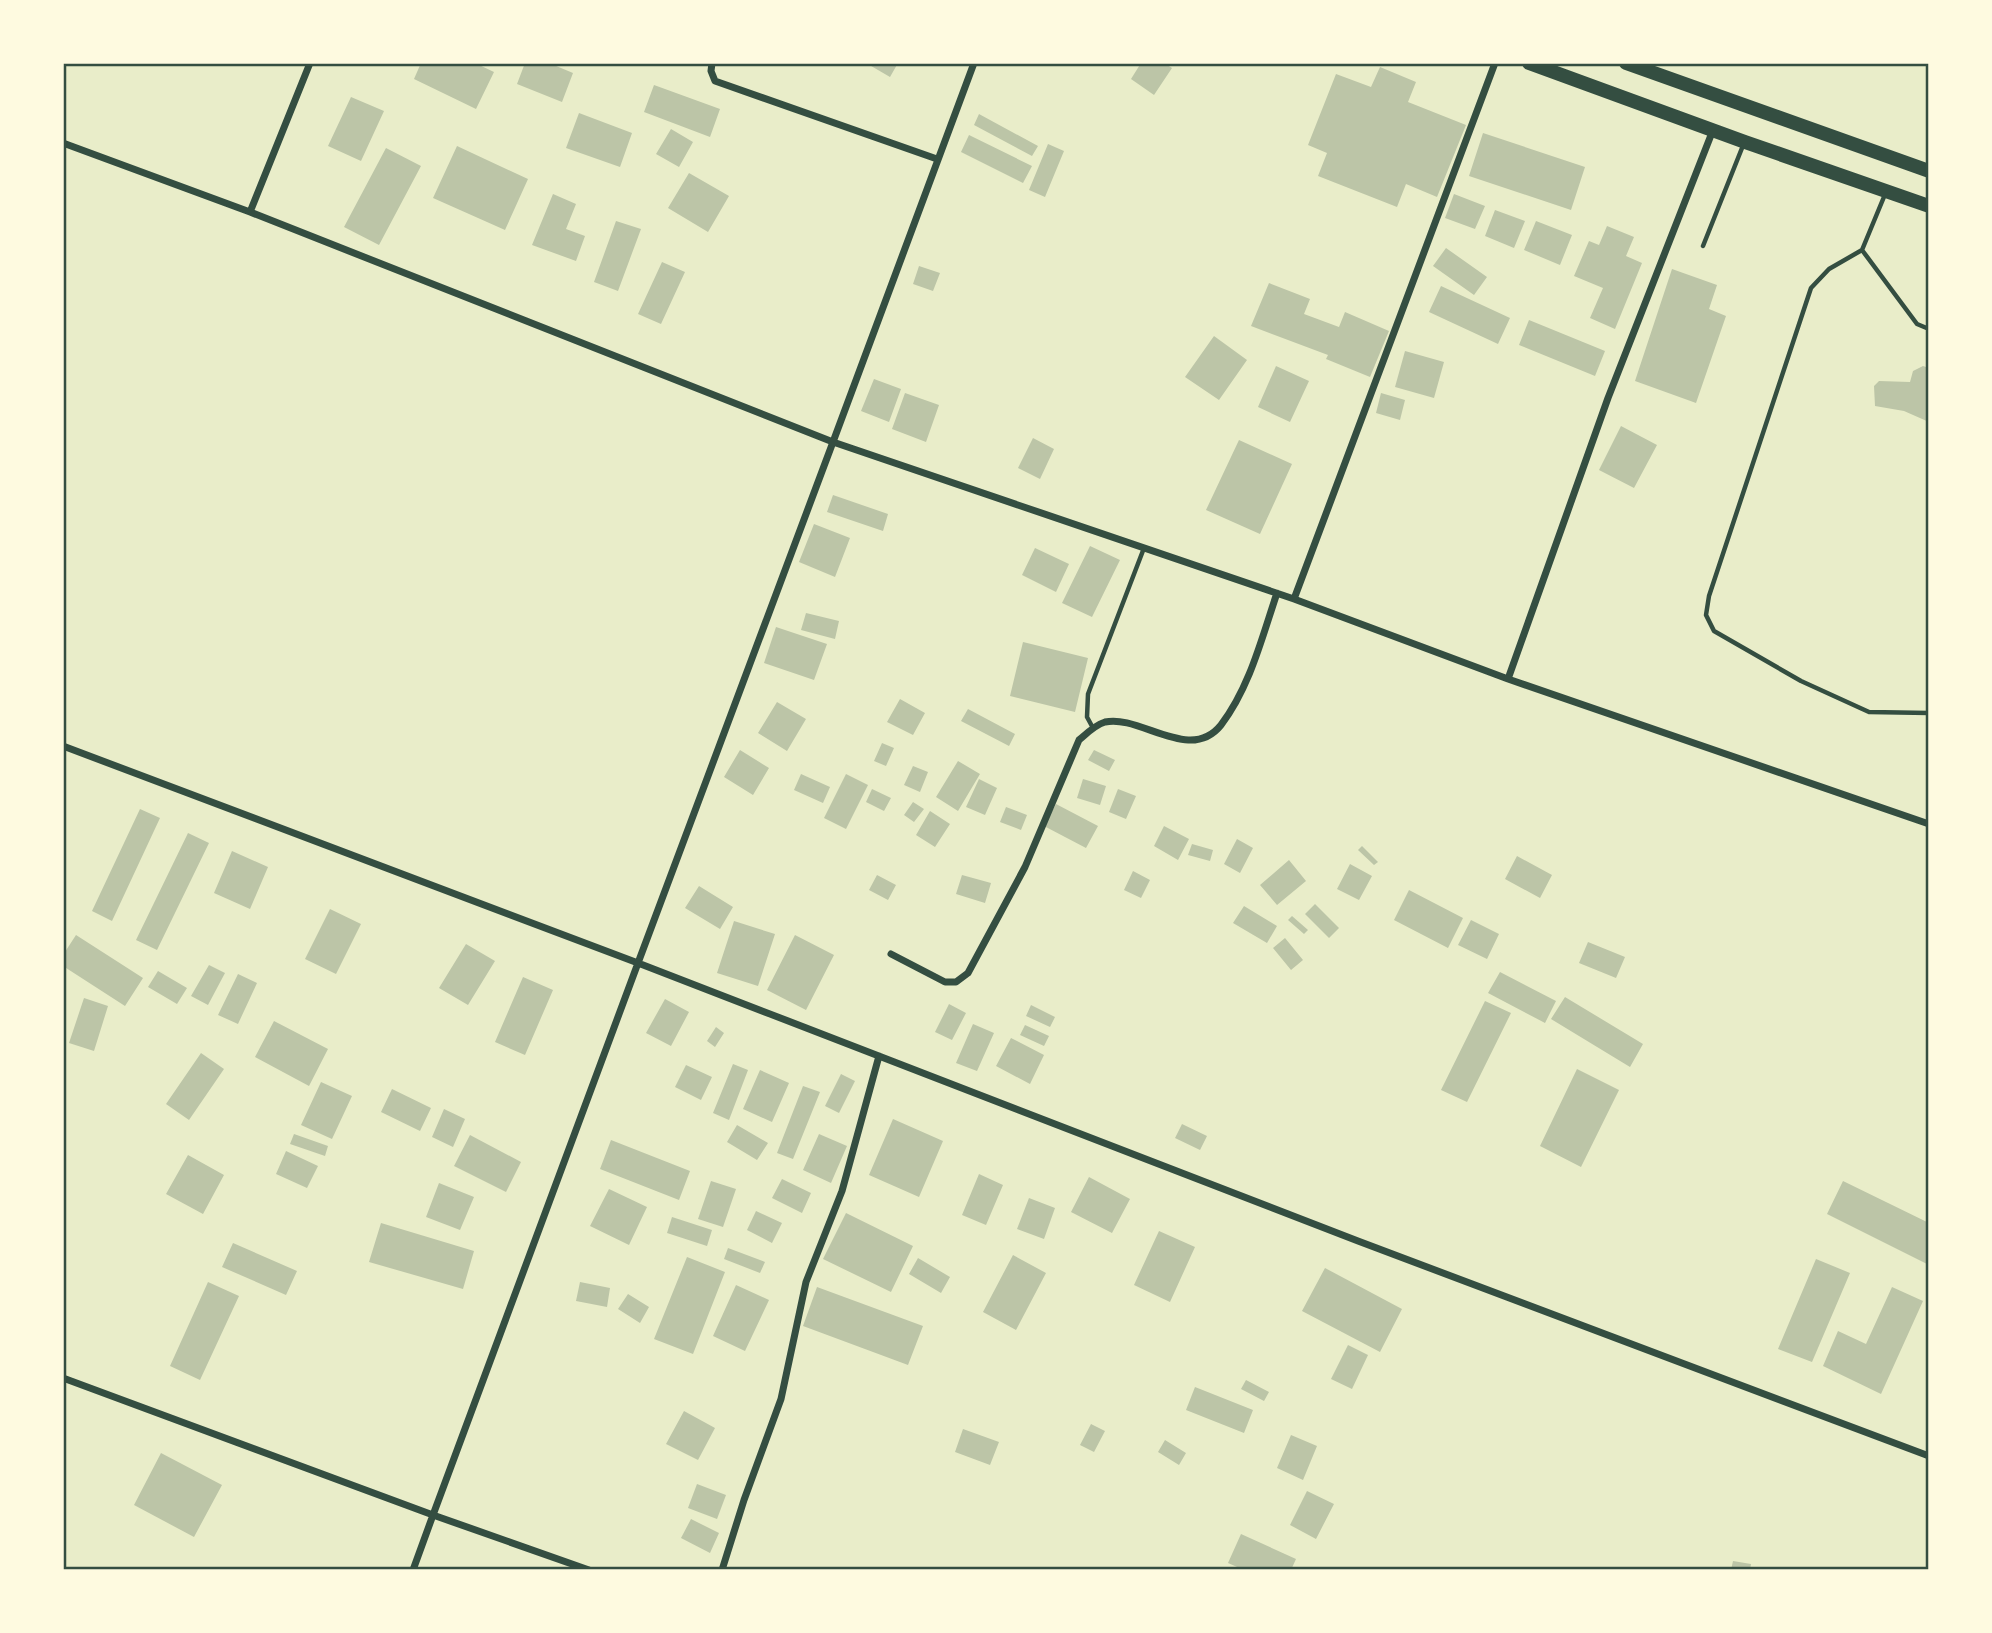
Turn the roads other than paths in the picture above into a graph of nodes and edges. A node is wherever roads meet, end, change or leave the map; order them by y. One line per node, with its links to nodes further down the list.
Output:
1 (310, 63): 14 (street)
2 (712, 63): 10 (street)
3 (974, 63): 10 (street)
4 (1495, 63): 21 (street)
5 (1529, 63): 7 (main road)
6 (1626, 63): 11 (main road)
7 (1713, 131): 8 (main road); 22 (street)
8 (1745, 142): 12 (main road); 15 (lane)
9 (63, 143): 14 (street)
10 (937, 159): 18 (street)
11 (1929, 171)
12 (1887, 191): 13 (main road); 16 (lane)
13 (1929, 206)
14 (250, 212): 18 (street)
15 (1703, 246)
16 (1862, 250): 17 (lane); 23 (lane)
17 (1929, 329)
18 (833, 442): 19 (street); 28 (street)
19 (1144, 547): 20 (street); 24 (lane)
20 (1277, 593): 21 (street); 24 (street)
21 (1294, 598): 22 (street)
22 (1508, 679): 26 (street)
23 (1929, 713)
24 (1093, 728): 27 (street)
25 (63, 746): 28 (street)
26 (1929, 824)
27 (891, 954)
28 (638, 963): 29 (street); 32 (street)
29 (879, 1056): 31 (street); 35 (street)
30 (63, 1378): 32 (street)
31 (1929, 1456)
32 (433, 1515): 33 (street); 34 (street)
33 (413, 1570)
34 (589, 1570)
35 (722, 1570)

